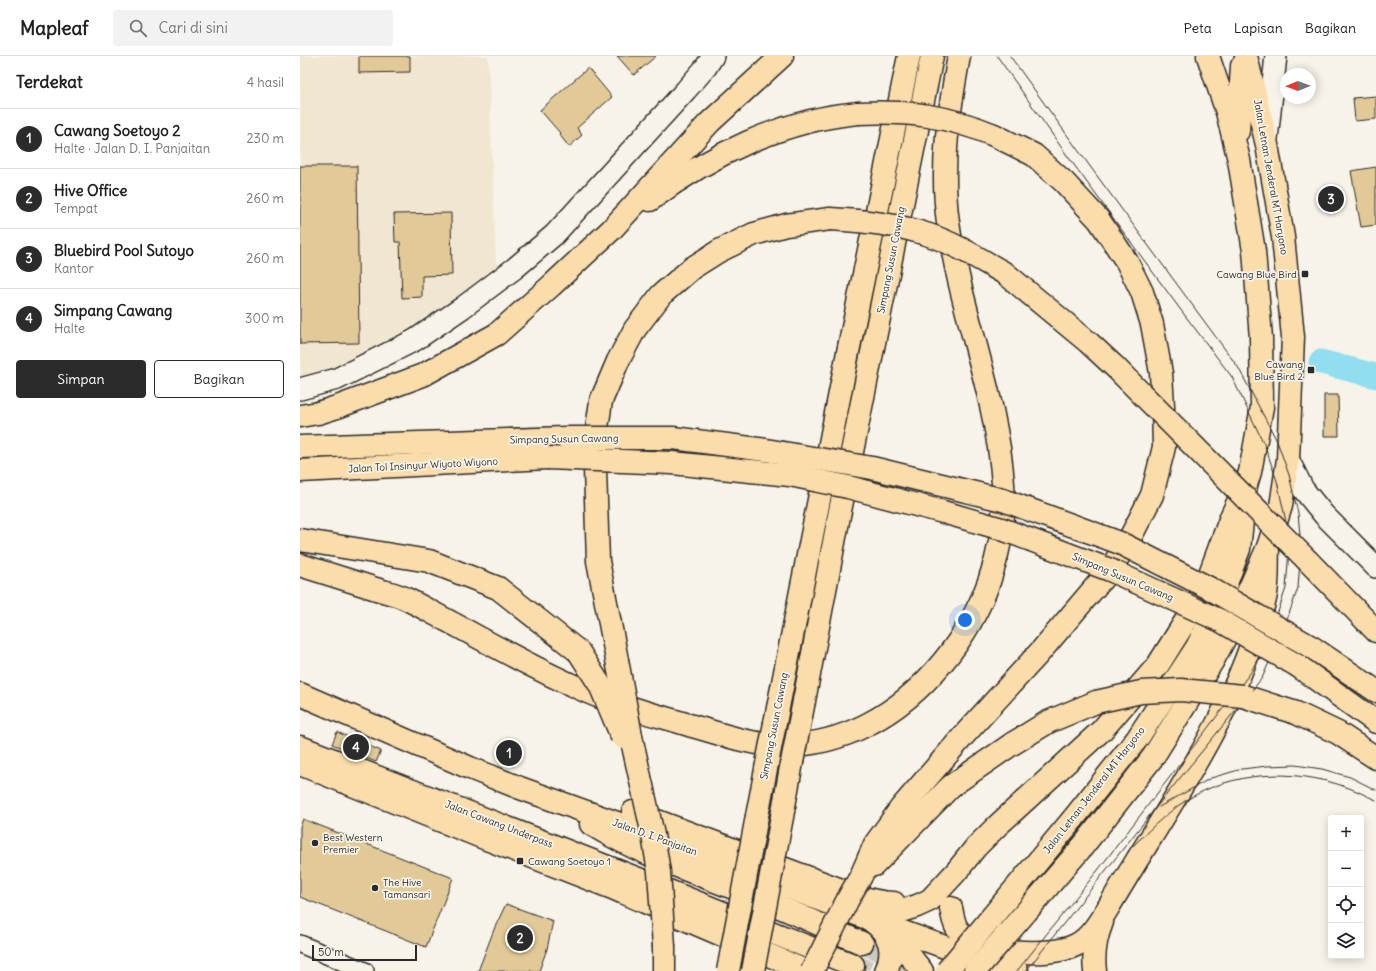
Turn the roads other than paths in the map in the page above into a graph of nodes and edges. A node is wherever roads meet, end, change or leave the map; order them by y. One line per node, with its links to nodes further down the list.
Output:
1 (701, 56): 14 (street)
2 (713, 56): 14 (street)
3 (782, 56): 13 (main road)
4 (909, 56): 50 (main road, Simpang Susun Cawang, bridge)
5 (932, 56): 51 (main road, Simpang Susun Cawang, bridge)
6 (959, 56): 24 (main road)
7 (1208, 56): 12 (main road, Jalan Letnan Jenderal MT Haryono)
8 (1243, 56): 12 (main road)
9 (1246, 56): 11 (main road, Jalan Letnan Jenderal MT Haryono)
10 (1276, 56): 11 (street)
11 (1267, 145): 19 (main road, Jalan Letnan Jenderal MT Haryono)
12 (1239, 160): 21 (main road, Jalan Letnan Jenderal MT Haryono)
13 (611, 230): 16 (main road); 37 (main road, bridge)
14 (390, 351): 15 (street)
15 (300, 389)
16 (300, 416)
17 (300, 447): 27 (main road, Simpang Susun Cawang, bridge)
18 (547, 458): 20 (main road, Jalan Tol Insinyur Wiyoto Wiyono); 29 (main road, Simpang Susun Cawang, bridge)
19 (1288, 460): 23 (main road, Jalan Letnan Jenderal MT Haryono); 25 (street)
20 (300, 471)
21 (1246, 485): 35 (main road); 46 (main road, Jalan Letnan Jenderal MT Haryono, bridge)
22 (300, 540): 33 (main road, bridge)
23 (1268, 547): 39 (main road); 46 (main road, Jalan Letnan Jenderal MT Haryono, bridge)
24 (300, 565)
25 (1376, 567)
26 (1376, 631): 33 (main road, bridge)
27 (1376, 691)
28 (300, 694): 34 (main road, Jalan D. I. Panjaitan)
29 (1376, 722)
30 (300, 747): 44 (main road, Jalan Cawang Underpass)
31 (1376, 758): 37 (main road, bridge)
32 (300, 764): 45 (main road)
33 (642, 788): 49 (main road, bridge)
34 (560, 802): 36 (main road); 40 (main road, Jalan D. I. Panjaitan); 42 (main road)
35 (976, 847): 36 (main road); 38 (main road)
36 (956, 872): 40 (main road)
37 (861, 876): 53 (main road, bridge)
38 (951, 908): 39 (main road); 46 (main road)
39 (1108, 908): 56 (main road)
40 (861, 916): 41 (main road, Jalan D. I. Panjaitan); 54 (main road)
41 (892, 928): 46 (main road, Jalan D. I. Panjaitan); 55 (main road)
42 (862, 943)
43 (300, 944): 48 (street)
44 (853, 965)
45 (792, 966): 52 (main road)
46 (959, 967): 47 (main road)
47 (1015, 970)
48 (365, 971)
49 (664, 971)
50 (728, 971)
51 (752, 971)
52 (806, 971)
53 (812, 971)
54 (886, 971)
55 (922, 971)
56 (1095, 971)

